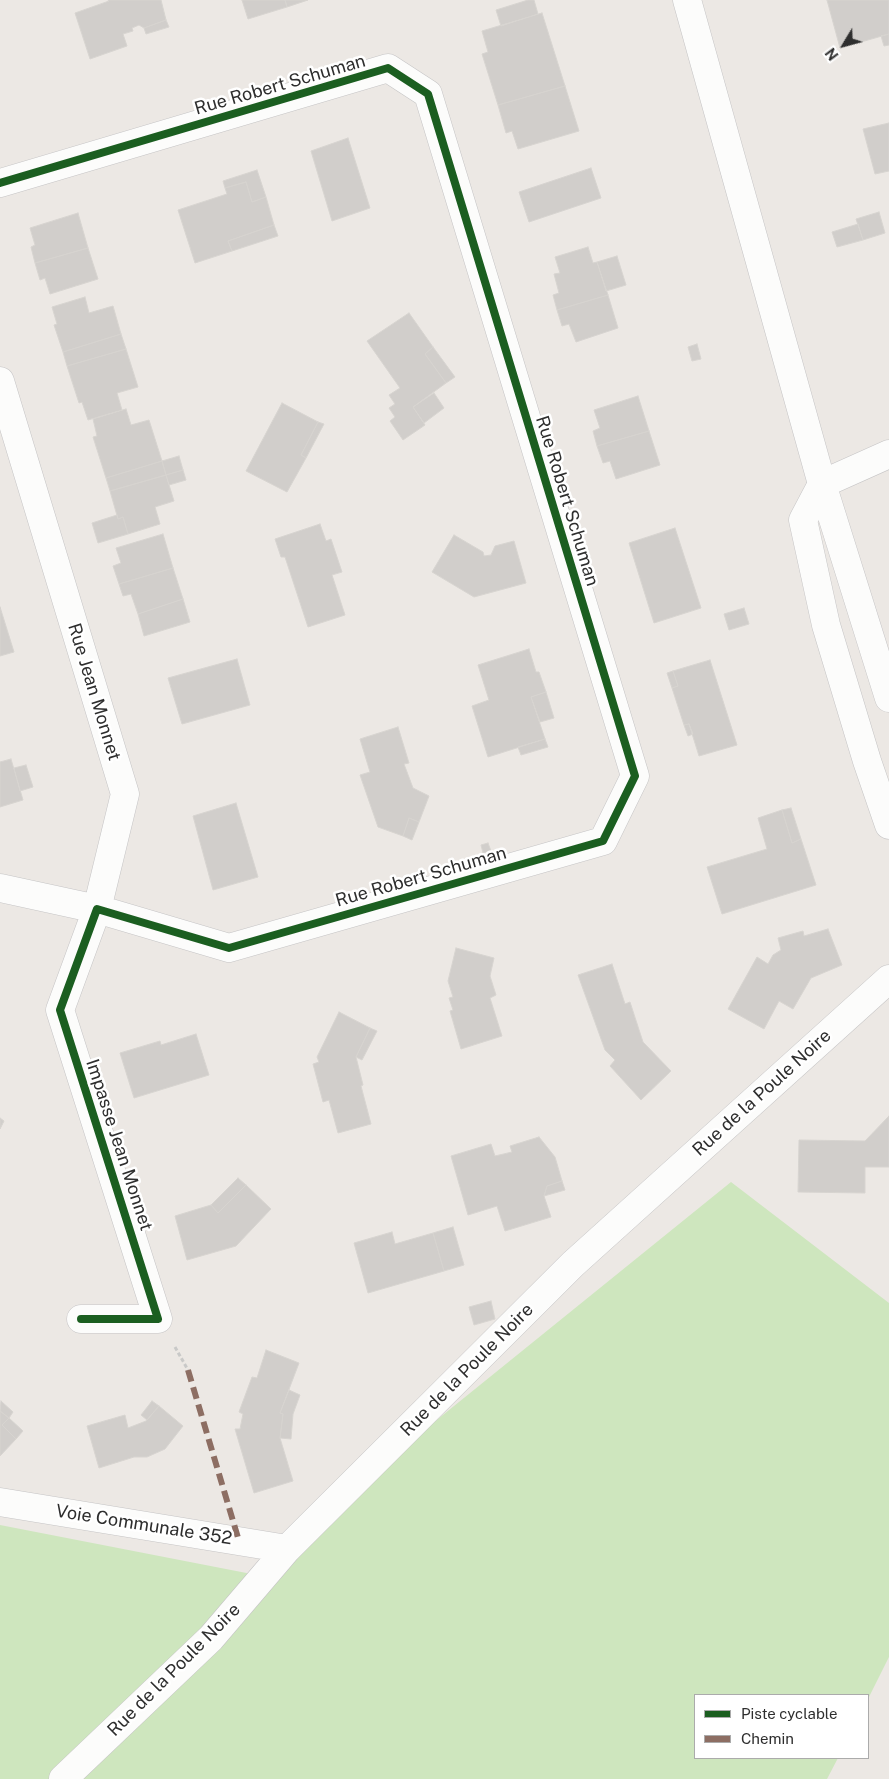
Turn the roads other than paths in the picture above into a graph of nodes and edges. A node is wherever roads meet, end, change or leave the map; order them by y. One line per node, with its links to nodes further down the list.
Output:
1 (687, 0): 5 (street)
2 (0, 183): 9 (street, Rue Robert Schuman)
3 (0, 380): 9 (street, Rue Jean Monnet)
4 (889, 454): 5 (street)
5 (822, 484): 6 (street); 7 (street)
6 (889, 698)
7 (889, 825)
8 (0, 888): 9 (street)
9 (97, 909): 11 (street, Impasse Jean Monnet)
10 (889, 979): 13 (street, Rue de la Poule Noire)
11 (81, 1319)
12 (0, 1502): 13 (street, Voie Communale 352)
13 (287, 1549): 14 (street, Rue de la Poule Noire)
14 (63, 1779)

